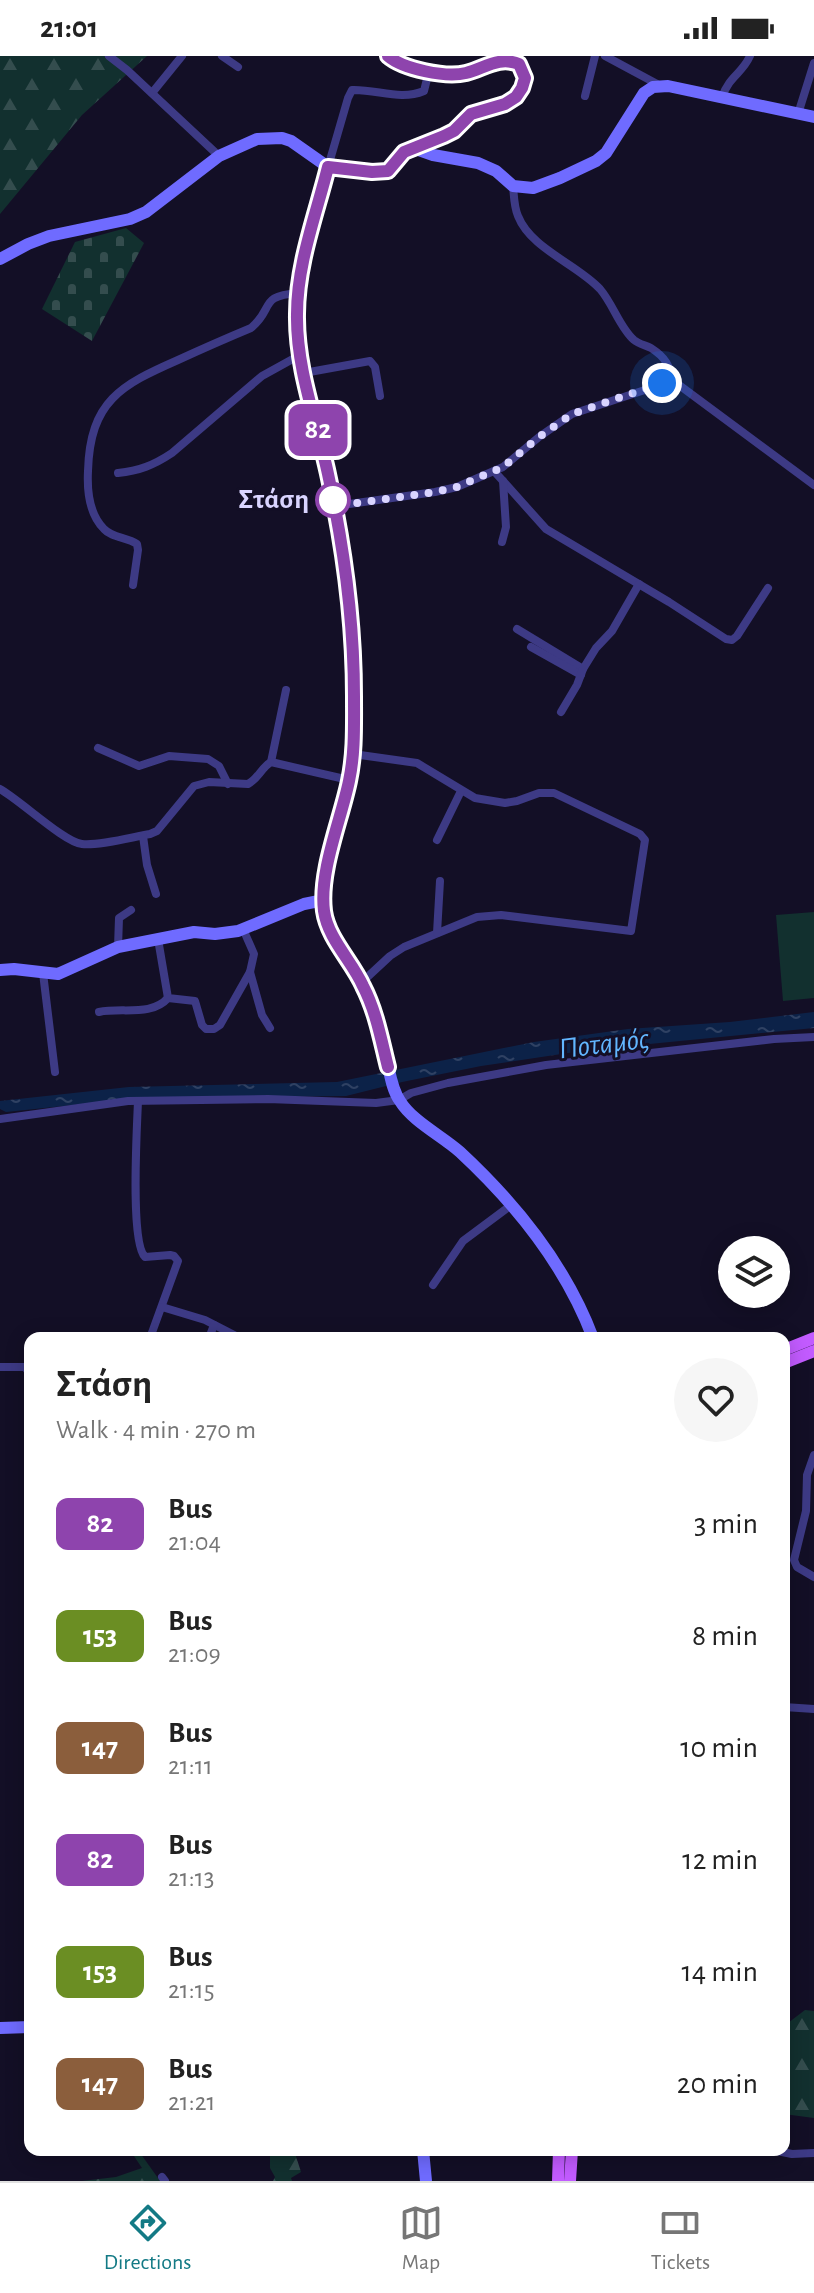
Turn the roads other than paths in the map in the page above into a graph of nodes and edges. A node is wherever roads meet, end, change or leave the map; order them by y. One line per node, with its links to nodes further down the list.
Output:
1 (109, 56): 12 (street)
2 (182, 56): 12 (street)
3 (222, 56): 9 (street)
4 (388, 56): 10 (main road)
5 (595, 56): 13 (street)
6 (605, 56): 11 (street)
7 (750, 56): 14 (street)
8 (814, 63): 15 (street)
9 (238, 67)
10 (429, 71): 17 (main road); 19 (street)
11 (659, 85): 14 (main road); 20 (main road)
12 (152, 93): 18 (street)
13 (585, 96)
14 (722, 97): 15 (main road)
15 (798, 114): 16 (main road)
16 (814, 117)
17 (413, 148): 19 (main road); 20 (main road)
18 (219, 156): 19 (main road); 21 (main road)
19 (328, 167): 23 (main road)
20 (513, 186): 26 (street)
21 (6, 251): 22 (main road)
22 (0, 259)
23 (298, 293): 24 (main road); 35 (street)
24 (300, 355): 25 (main road); 29 (street)
25 (304, 373): 27 (street); 32 (main road)
26 (672, 383): 28 (street); 31 (street)
27 (380, 396)
28 (494, 471): 30 (street); 32 (street)
29 (118, 473)
30 (503, 480): 33 (street); 34 (street)
31 (814, 485)
32 (335, 506): 43 (main road)
33 (502, 542)
34 (639, 584): 36 (street); 39 (street)
35 (133, 585)
36 (768, 588)
37 (517, 629): 39 (street)
38 (531, 647): 39 (street)
39 (582, 672): 41 (street)
40 (286, 690): 44 (street)
41 (561, 712)
42 (98, 748): 46 (street)
43 (353, 754): 45 (main road); 48 (street)
44 (271, 762): 45 (street); 46 (street)
45 (349, 780): 53 (main road)
46 (228, 784): 49 (street)
47 (0, 789): 49 (street)
48 (461, 791): 50 (street); 56 (street)
49 (143, 836): 52 (street)
50 (437, 840)
51 (440, 881): 56 (street)
52 (156, 894)
53 (324, 900): 55 (main road); 62 (main road)
54 (131, 910): 58 (street)
55 (243, 929): 57 (main road); 60 (street)
56 (437, 933): 62 (street)
57 (158, 939): 58 (main road); 63 (street)
58 (118, 947): 61 (main road)
59 (0, 970): 61 (main road)
60 (250, 972): 63 (street); 65 (street)
61 (43, 973): 67 (street)
62 (362, 982): 68 (main road)
63 (168, 998): 64 (street)
64 (99, 1012)
65 (270, 1028)
66 (814, 1037): 68 (street)
67 (55, 1072)
68 (396, 1094): 69 (street); 71 (main road)
69 (138, 1101): 70 (street); 73 (street)
70 (0, 1119)
71 (510, 1206): 72 (street); 78 (main road)
72 (433, 1285)
73 (162, 1307): 74 (street); 75 (street)
74 (214, 1325): 76 (street); 77 (street)
75 (152, 1332)
76 (211, 1332)
77 (228, 1332)
78 (590, 1332)
79 (814, 1338): 80 (main road)
80 (790, 1348)
81 (814, 1351): 82 (main road)
82 (790, 1361)
83 (0, 1367): 84 (street)
84 (24, 1367)
85 (814, 1455): 86 (street)
86 (814, 1577)
87 (790, 1707): 88 (street)
88 (814, 1709)
89 (24, 2027): 90 (main road)
90 (0, 2028)
91 (814, 2153): 92 (street)
92 (790, 2154)
93 (424, 2156): 96 (main road)
94 (559, 2156): 97 (main road)
95 (572, 2156): 98 (main road)
96 (426, 2181)
97 (558, 2181)
98 (570, 2181)

